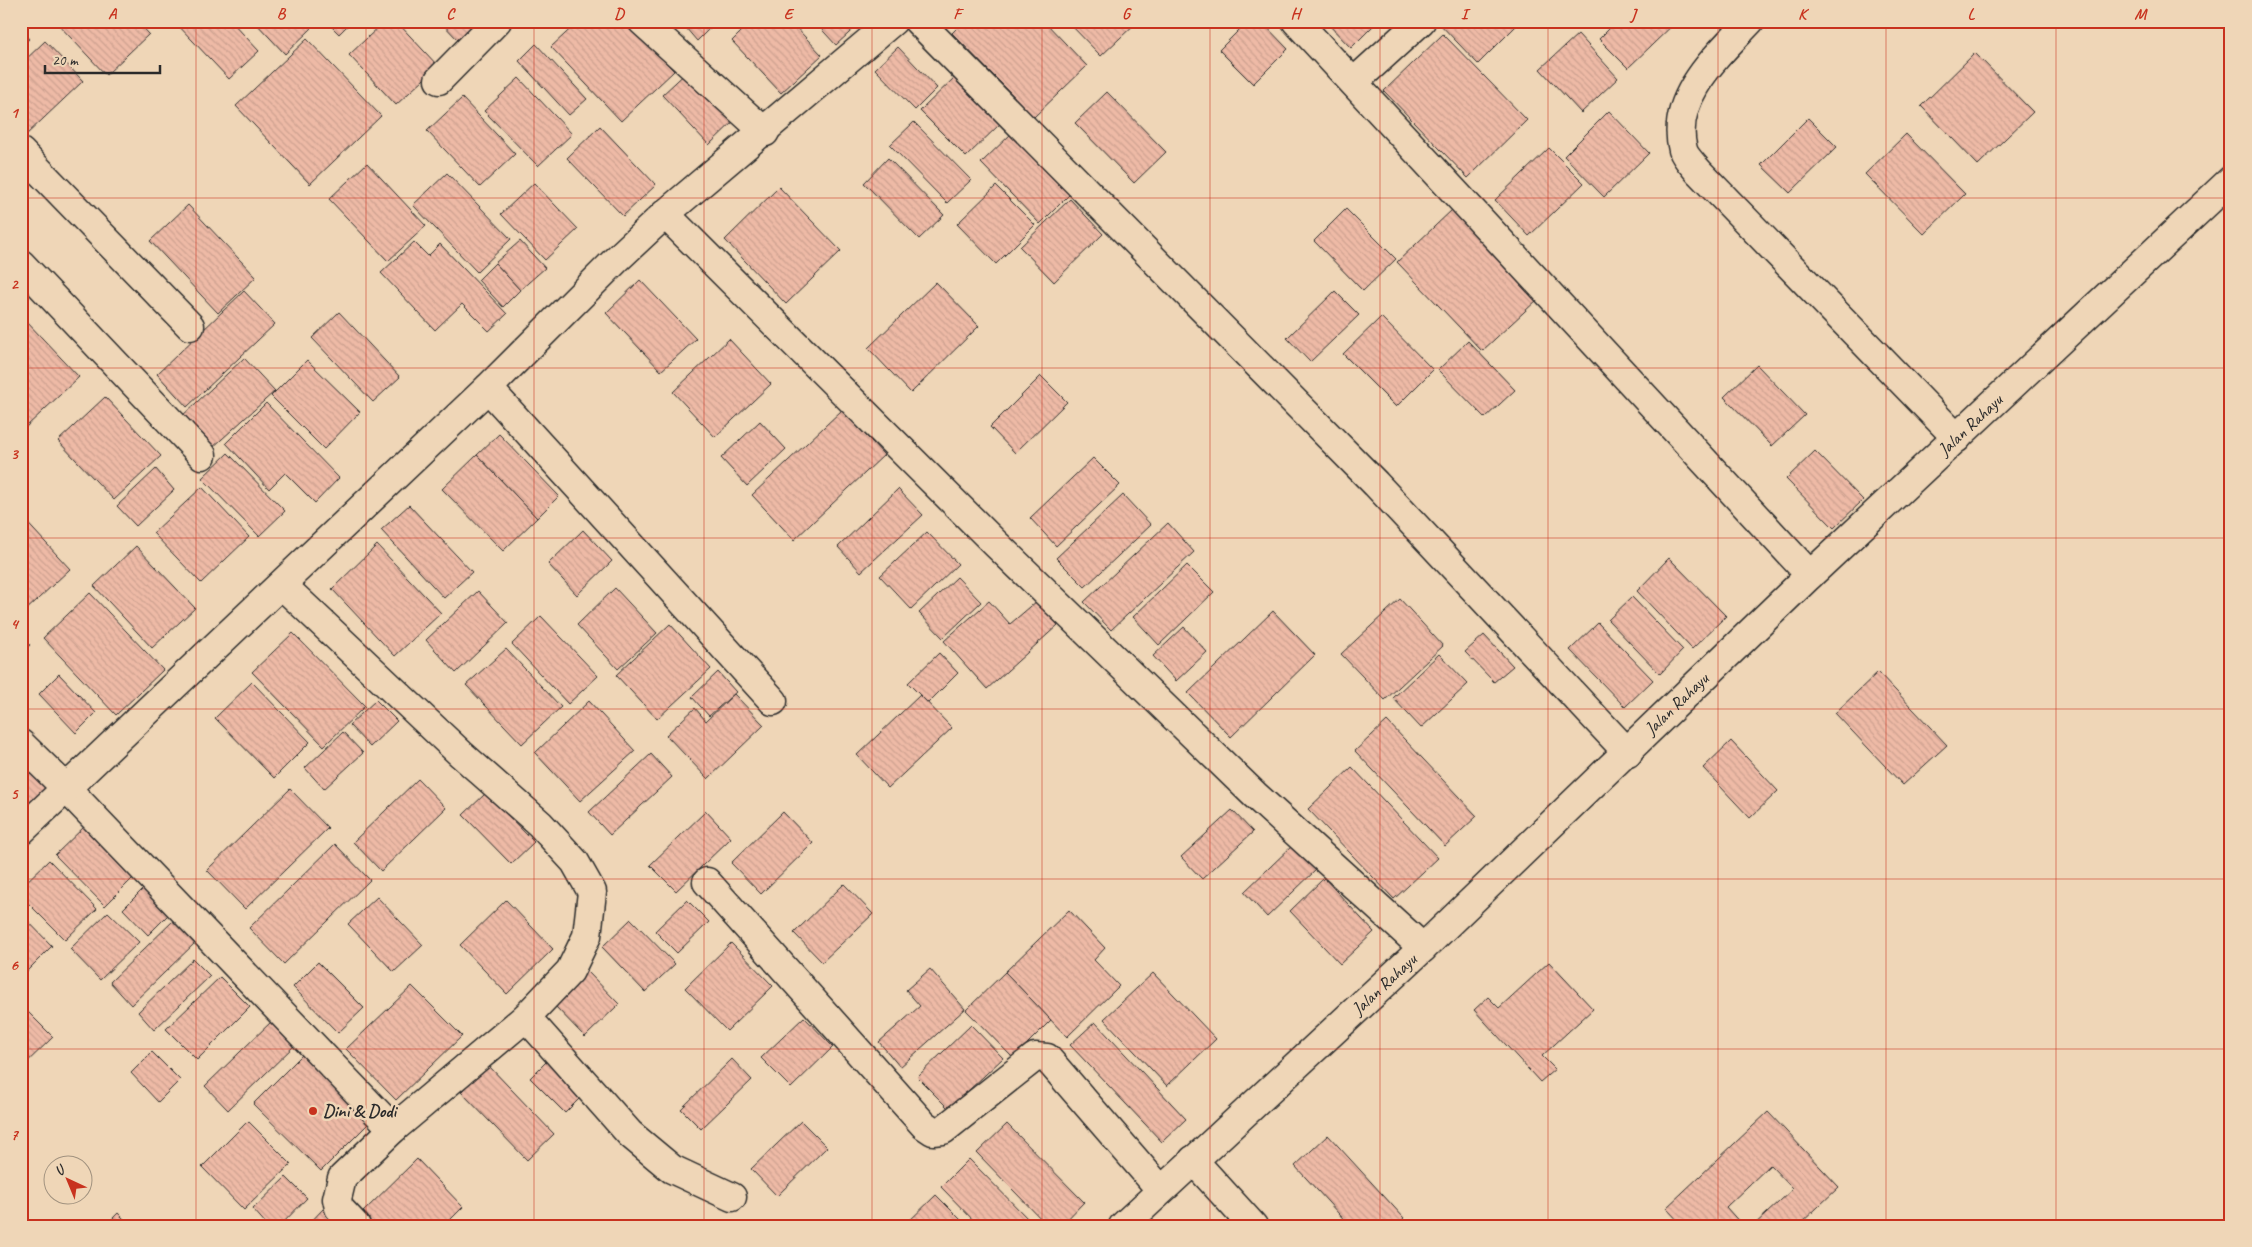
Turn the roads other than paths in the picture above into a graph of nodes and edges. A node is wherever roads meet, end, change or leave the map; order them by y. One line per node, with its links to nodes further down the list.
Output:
1 (497, 21): 8 (street)
2 (642, 21): 10 (street)
3 (893, 21): 10 (street)
4 (918, 21): 23 (street)
5 (1296, 21): 9 (street)
6 (1421, 21): 9 (street)
7 (1750, 21): 17 (street)
8 (439, 80)
9 (1354, 82): 19 (street)
10 (765, 132): 13 (street)
11 (21, 152): 15 (street)
12 (2231, 180): 17 (street, Jalan Rahayu)
13 (665, 214): 16 (street); 27 (street)
14 (21, 264): 18 (street)
15 (190, 326)
16 (488, 388): 20 (street); 21 (street)
17 (1958, 438): 19 (street, Jalan Rahayu)
18 (202, 455)
19 (1810, 575): 23 (street, Jalan Rahayu)
20 (282, 585): 24 (street); 28 (street)
21 (773, 701)
22 (21, 744): 24 (street)
23 (1628, 752): 27 (street, Jalan Rahayu)
24 (67, 789): 25 (street); 29 (street)
25 (21, 831)
26 (707, 882): 31 (street)
27 (1423, 948): 30 (street, Jalan Rahayu)
28 (526, 1017): 29 (street); 32 (street)
29 (393, 1129): 33 (street)
30 (1193, 1160): 31 (street, Jalan Rahayu); 35 (street)
31 (1161, 1190): 34 (street, Jalan Rahayu)
32 (732, 1197)
33 (356, 1226)
34 (1123, 1226)
35 (1253, 1226)

